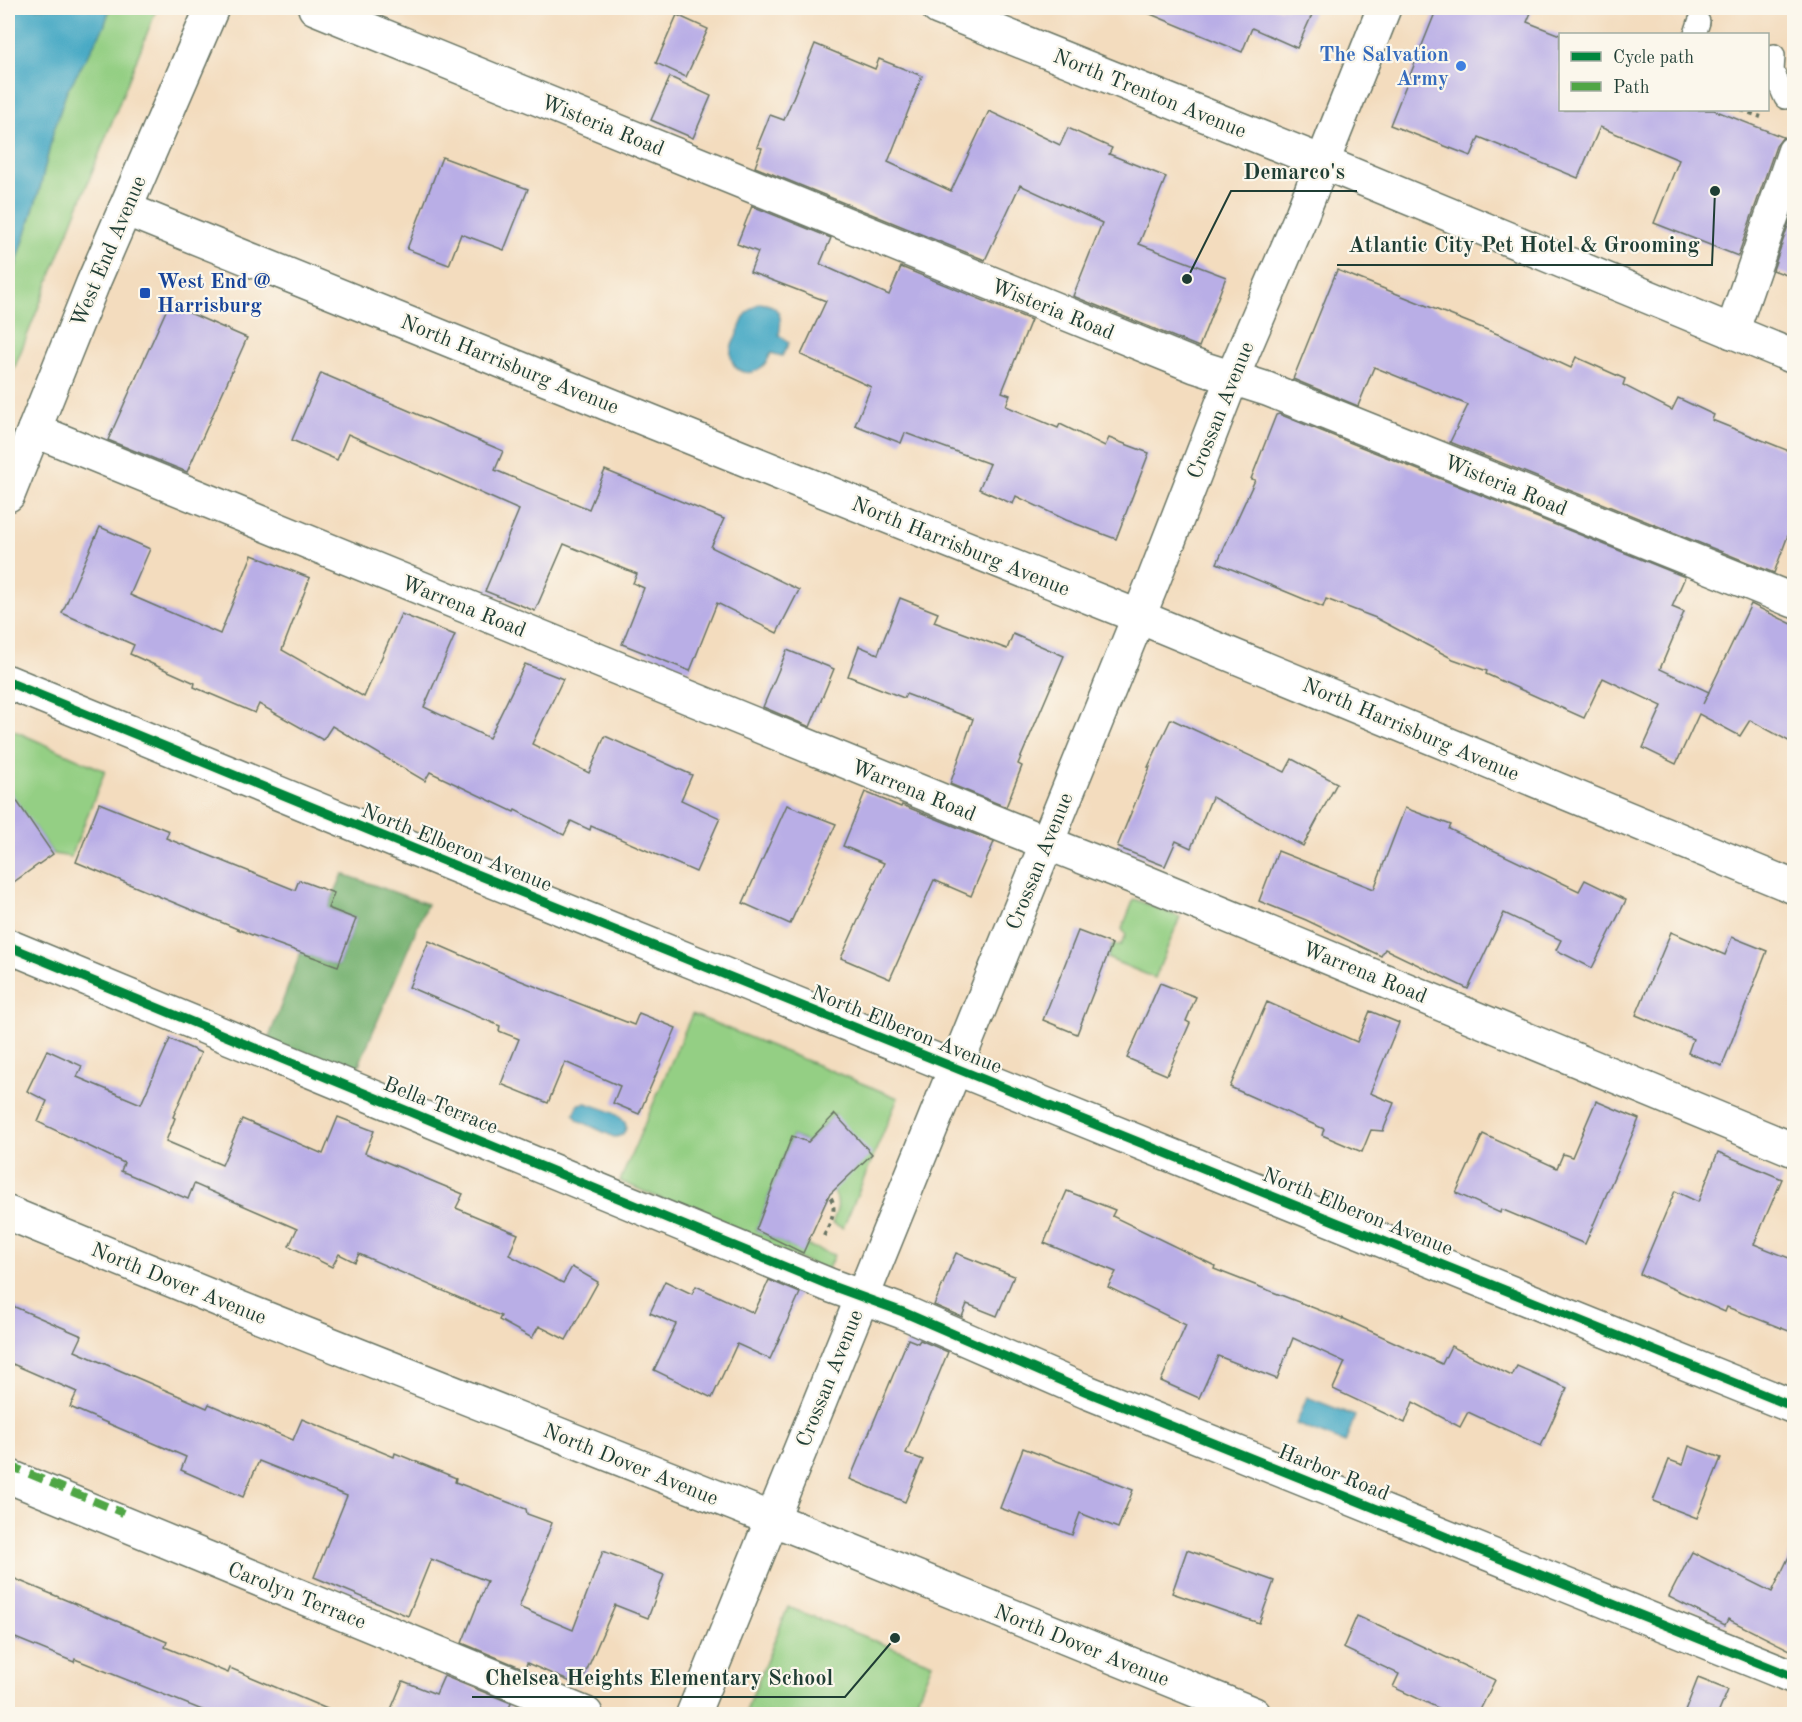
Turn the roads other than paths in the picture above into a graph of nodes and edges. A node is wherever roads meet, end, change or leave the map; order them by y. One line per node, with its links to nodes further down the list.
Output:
1 (212, 8): 9 (street, West End Avenue)
2 (315, 8): 12 (street, Wisteria Road)
3 (938, 8): 8 (street, North Trenton Avenue)
4 (1384, 8): 8 (street, Crossan Avenue)
5 (1774, 56): 6 (lane)
6 (1785, 98)
7 (1794, 152): 10 (street)
8 (1322, 162): 10 (street, North Trenton Avenue); 12 (street, Crossan Avenue)
9 (125, 209): 13 (street, West End Avenue); 16 (street, North Harrisburg Avenue)
10 (1732, 332): 11 (street, North Trenton Avenue)
11 (1794, 357)
12 (1232, 378): 15 (street, Wisteria Road); 16 (street, Crossan Avenue)
13 (34, 430): 14 (street, West End Avenue); 18 (street, Warrena Road)
14 (8, 495)
15 (1794, 601)
16 (1137, 616): 18 (street, Crossan Avenue); 19 (street, North Harrisburg Avenue)
17 (8, 682): 21 (street, North Elberon Avenue)
18 (1046, 842): 21 (street, Crossan Avenue); 22 (street, Warrena Road)
19 (1794, 887)
20 (8, 946): 24 (street, Bella Terrace)
21 (956, 1068): 24 (street, Crossan Avenue); 25 (street, North Elberon Avenue)
22 (1794, 1150)
23 (8, 1213): 27 (street, North Dover Avenue)
24 (862, 1296): 27 (street, Crossan Avenue); 28 (street, Harbor Road)
25 (1794, 1407)
26 (8, 1476): 29 (street, Carolyn Terrace)
27 (772, 1520): 30 (street, Crossan Avenue); 31 (street, North Dover Avenue)
28 (1794, 1677)
29 (586, 1714)
30 (693, 1714)
31 (1254, 1714)

